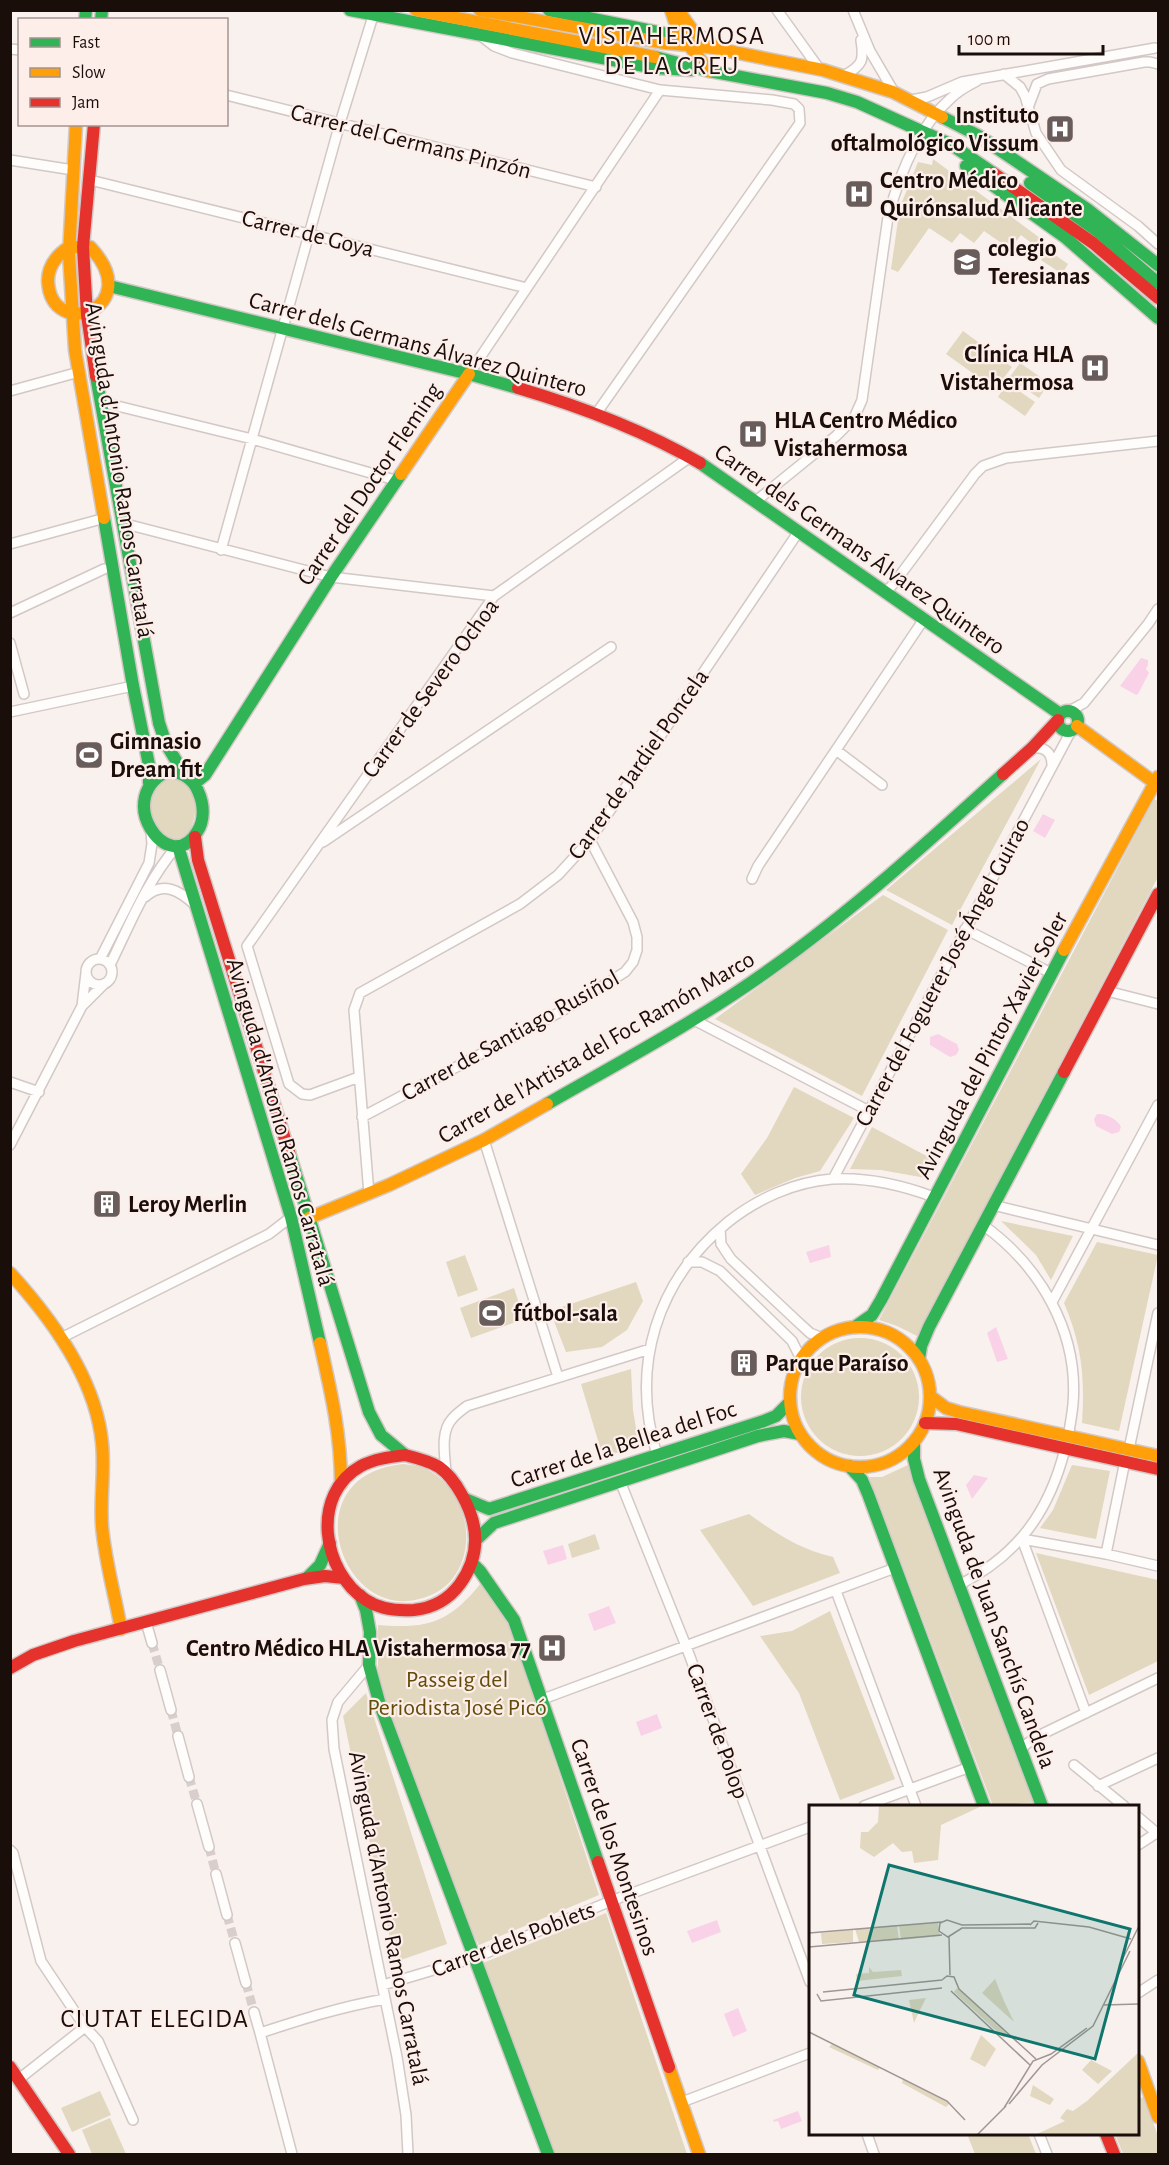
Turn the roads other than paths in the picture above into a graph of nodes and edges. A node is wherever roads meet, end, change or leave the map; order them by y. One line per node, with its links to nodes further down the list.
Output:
1 (350, 10): 11 (main road)
2 (416, 10): 22 (main road)
3 (480, 10): 15 (main road)
4 (549, 10): 9 (main road)
5 (669, 10): 13 (main road); 15 (main road)
6 (678, 10): 18 (main road)
7 (777, 10): 16 (street)
8 (851, 10): 12 (street)
9 (570, 12): 10 (main road)
10 (596, 15): 13 (main road)
11 (373, 16): 14 (main road); 32 (street)
12 (859, 28): 23 (street); 27 (street)
13 (654, 31): 15 (main road)
14 (482, 36): 22 (main road); 26 (street)
15 (687, 43): 18 (main road); 22 (main road)
16 (803, 45): 19 (street); 21 (street)
17 (1157, 45): 20 (street); 24 (street)
18 (720, 49): 19 (main road)
19 (789, 62): 21 (main road)
20 (1158, 64): 30 (street)
21 (818, 68): 23 (main road)
22 (709, 71): 36 (main road)
23 (845, 75): 27 (main road)
24 (1004, 75): 25 (street); 30 (street)
25 (977, 81): 29 (street); 31 (street)
26 (660, 90): 40 (street, Carrer del Doctor Fleming); 58 (street)
27 (894, 93): 29 (main road)
28 (228, 95): 32 (street, Carrer del Germans Pinzón)
29 (908, 99): 31 (main road)
30 (1028, 111): 42 (street)
31 (936, 114): 35 (main road); 36 (street)
32 (340, 123): 40 (street, Carrer del Germans Pinzón); 41 (street)
33 (76, 126): 38 (main road, Avinguda d'Antonio Ramos Carratalá)
34 (94, 126): 39 (main road, Avinguda d'Antonio Ramos Carratalá)
35 (962, 129): 45 (main road); 46 (main road)
36 (922, 132): 49 (main road); 52 (main road); 63 (street)
37 (10, 160): 38 (street)
38 (73, 170): 43 (main road, Avinguda d'Antonio Ramos Carratalá)
39 (90, 180): 41 (street, Carrer de Goya); 44 (main road, Avinguda d'Antonio Ramos Carratalá)
40 (596, 187): 48 (street, Carrer del Doctor Fleming)
41 (310, 234): 48 (street, Carrer de Goya); 53 (street)
42 (1158, 244)
43 (69, 247): 44 (main road); 50 (main road, Avinguda d'Antonio Ramos Carratalá); 50 (main road)
44 (83, 247): 47 (main road); 51 (main road, Avinguda d'Antonio Ramos Carratalá)
45 (1158, 265)
46 (1158, 283)
47 (109, 286): 51 (main road); 53 (main road, Carrer dels Germans Álvarez Quintero)
48 (527, 288): 55 (street, Carrer del Doctor Fleming)
49 (1158, 298)
50 (73, 315): 51 (main road); 54 (main road, Avinguda d'Antonio Ramos Carratalá)
51 (87, 315): 57 (main road, Avinguda d'Antonio Ramos Carratalá)
52 (1158, 318)
53 (284, 329): 55 (main road, Carrer dels Germans Álvarez Quintero); 59 (street)
54 (79, 372): 56 (street); 64 (main road, Avinguda d'Antonio Ramos Carratalá)
55 (469, 374): 58 (main road, Carrer dels Germans Álvarez Quintero); 62 (main road, Carrer del Doctor Fleming)
56 (10, 391)
57 (101, 402): 59 (street); 65 (main road, Avinguda d'Antonio Ramos Carratalá)
58 (597, 414): 61 (main road, Carrer dels Germans Álvarez Quintero)
59 (252, 439): 62 (street); 68 (street)
60 (1158, 441): 71 (street)
61 (690, 457): 63 (main road, Carrer dels Germans Álvarez Quintero); 72 (street, Carrer de Severo Ochoa)
62 (395, 480): 70 (main road, Carrer del Doctor Fleming)
63 (756, 501): 66 (main road, Carrer dels Germans Álvarez Quintero)
64 (105, 518): 67 (street); 78 (main road, Avinguda d'Antonio Ramos Carratalá)
65 (122, 523): 68 (street); 86 (main road, Avinguda d'Antonio Ramos Carratalá)
66 (799, 531): 71 (main road, Carrer dels Germans Álvarez Quintero); 93 (street, Carrer de Jardiel Poncela)
67 (10, 544)
68 (221, 550): 70 (street)
69 (104, 569): 74 (street)
70 (331, 577): 72 (street); 89 (main road, Carrer del Doctor Fleming)
71 (886, 592): 75 (main road, Carrer dels Germans Álvarez Quintero)
72 (494, 596): 95 (street, Carrer de Severo Ochoa)
73 (1158, 609): 82 (street, Carrer de l'Artista del Foc Ramón Marco)
74 (10, 613)
75 (924, 619): 82 (main road, Carrer dels Germans Álvarez Quintero); 84 (street)
76 (10, 643): 79 (street)
77 (611, 647): 95 (street)
78 (133, 686): 80 (street); 88 (main road, Avinguda d'Antonio Ramos Carratalá)
79 (24, 694): 80 (street); 81 (street)
80 (47, 704): 81 (street)
81 (10, 712)
82 (1066, 722): 83 (main road, Carrer de l'Artista del Foc Ramón Marco); 85 (street, Carrer del Foguerer José Ángel Guirao); 87 (main road, Carrer dels Germans Álvarez Quintero)
83 (1032, 748): 85 (street); 110 (main road, Carrer de l'Artista del Foc Ramón Marco)
84 (836, 750): 90 (street); 96 (street)
85 (1052, 765): 100 (street, Carrer del Foguerer José Ángel Guirao)
86 (183, 772): 88 (main road); 89 (main road)
87 (1157, 782): 105 (main road, Avinguda del Pintor Xavier Soler)
88 (149, 783): 91 (main road)
89 (195, 783): 92 (main road)
90 (882, 785)
91 (151, 832): 94 (main road); 102 (street)
92 (195, 837): 94 (main road); 124 (main road, Avinguda d'Antonio Ramos Carratalá)
93 (590, 840): 111 (street, Carrer de Jardiel Poncela); 116 (street, Carrer de Santiago Rusiñol)
94 (177, 846): 98 (street); 99 (main road, Avinguda d'Antonio Ramos Carratalá)
95 (319, 846): 101 (street, Carrer de Severo Ochoa)
96 (752, 879)
97 (1158, 894): 107 (main road)
98 (141, 901): 99 (street); 103 (street)
99 (196, 906): 123 (main road, Avinguda d'Antonio Ramos Carratalá)
100 (965, 929): 105 (street); 115 (street, Carrer del Foguerer José Ángel Guirao)
101 (248, 946): 111 (street, Avinguda d'Antonio Ramos Carratalá)
102 (100, 959): 103 (street); 104 (street)
103 (110, 965): 106 (street)
104 (86, 973): 106 (street); 109 (street)
105 (1051, 973): 121 (main road, Avinguda del Pintor Xavier Soler)
106 (104, 984): 109 (street)
107 (1107, 992): 108 (street); 122 (main road)
108 (1158, 1004)
109 (82, 1006): 113 (street)
110 (693, 1020): 115 (street); 117 (main road, Carrer de l'Artista del Foc Ramón Marco)
111 (359, 1077): 116 (street, Carrer de Jardiel Poncela)
112 (10, 1082): 113 (street)
113 (39, 1092): 118 (street)
114 (1158, 1105): 127 (street)
115 (869, 1111): 119 (street, Carrer del Foguerer José Ángel Guirao)
116 (362, 1117): 120 (street, Carrer de Jardiel Poncela)
117 (484, 1140): 120 (main road, Carrer de l'Artista del Foc Ramón Marco); 140 (street)
118 (10, 1145)
119 (833, 1179): 121 (street); 126 (street)
120 (369, 1194): 124 (main road, Carrer de l'Artista del Foc Ramón Marco)
121 (934, 1197): 133 (main road, Avinguda del Pintor Xavier Soler)
122 (993, 1205): 125 (main road); 127 (street)
123 (291, 1217): 134 (street); 155 (main road, Avinguda d'Antonio Ramos Carratalá)
124 (309, 1218): 147 (main road, Avinguda d'Antonio Ramos Carratalá)
125 (983, 1225): 131 (street); 139 (main road)
126 (720, 1228): 129 (street); 135 (street)
127 (1092, 1230): 128 (street); 131 (street)
128 (1158, 1245)
129 (688, 1262): 137 (street); 138 (street)
130 (10, 1273): 134 (main road)
131 (1052, 1302): 146 (street)
132 (1158, 1313): 136 (street)
133 (855, 1327): 135 (main road); 139 (main road)
134 (61, 1338): 170 (main road)
135 (822, 1338): 138 (main road)
136 (1155, 1347): 149 (street)
137 (650, 1349): 140 (street); 148 (street)
138 (801, 1359): 142 (main road)
139 (919, 1359): 141 (main road)
140 (558, 1377): 153 (street)
141 (930, 1396): 143 (main road); 146 (main road)
142 (790, 1402): 144 (main road); 148 (main road, Carrer de la Bellea del Foc)
143 (925, 1424): 145 (main road); 146 (main road)
144 (800, 1434): 151 (main road); 154 (main road, Carrer de la Bellea del Foc)
145 (914, 1443): 151 (main road); 166 (main road, Avinguda de Juan Sanchís Candela)
146 (1067, 1443): 149 (main road); 158 (street)
147 (405, 1455): 153 (main road); 155 (main road)
148 (657, 1455): 156 (main road, Carrer de la Bellea del Foc)
149 (1127, 1455): 150 (main road); 152 (main road); 160 (street)
150 (1158, 1456)
151 (849, 1466): 163 (main road)
152 (1158, 1469)
153 (446, 1472): 156 (main road)
154 (620, 1481): 157 (main road, Carrer de la Bellea del Foc); 172 (street, Carrer de Polop)
155 (341, 1484): 159 (main road)
156 (465, 1499): 157 (main road)
157 (477, 1539): 161 (main road)
158 (1022, 1539): 160 (street); 166 (street); 179 (street)
159 (330, 1543): 164 (main road); 165 (main road)
160 (1106, 1554): 162 (street)
161 (472, 1563): 168 (main road); 177 (main road, Carrer de los Montesinos)
162 (1158, 1566)
163 (895, 1568): 167 (street); 184 (main road)
164 (307, 1578): 165 (main road); 169 (main road)
165 (344, 1578): 168 (main road)
166 (959, 1585): 181 (main road, Avinguda de Juan Sanchís Candela)
167 (836, 1591): 172 (street); 187 (street)
168 (360, 1595): 173 (main road)
169 (146, 1622): 170 (main road); 171 (street)
170 (121, 1629): 174 (main road)
171 (152, 1643)
172 (686, 1646): 177 (street); 198 (street, Carrer de Polop)
173 (369, 1665): 207 (main road); 211 (street, Avinguda d'Antonio Ramos Carratalá)
174 (10, 1668)
175 (160, 1670): 178 (street)
176 (1158, 1678): 179 (street)
177 (543, 1699): 204 (main road, Carrer de los Montesinos)
178 (171, 1710)
179 (1086, 1713): 181 (street)
180 (178, 1736): 185 (street)
181 (1020, 1749): 192 (main road, Avinguda de Juan Sanchís Candela)
182 (1158, 1758): 186 (street)
183 (1074, 1765): 186 (street)
184 (970, 1767): 187 (street); 191 (main road)
185 (189, 1777)
186 (1098, 1786): 193 (street)
187 (910, 1789): 189 (street); 190 (street)
188 (197, 1804): 199 (street)
189 (867, 1805)
190 (916, 1805)
191 (984, 1805)
192 (1042, 1805)
193 (1123, 1805)
194 (1139, 1819): 196 (street)
195 (809, 1827): 198 (street, Carrer dels Poblets)
196 (1158, 1833): 197 (street)
197 (1139, 1844)
198 (760, 1846): 204 (street, Carrer dels Poblets); 208 (street, Carrer de Polop)
199 (209, 1847)
200 (10, 1850): 203 (street)
201 (216, 1874): 205 (street)
202 (10, 1881): 203 (street)
203 (23, 1888): 215 (street)
204 (611, 1901): 207 (street, Carrer dels Poblets); 221 (main road, Carrer de los Montesinos)
205 (227, 1915)
206 (235, 1943): 210 (street)
207 (474, 1958): 211 (street, Carrer dels Poblets); 230 (main road)
208 (809, 1979)
209 (1158, 1980): 212 (street)
210 (246, 1983)
211 (383, 1984): 213 (street, Avinguda d'Antonio Ramos Carratalá)
212 (1139, 1992)
213 (385, 1999): 216 (street); 229 (street, Avinguda d'Antonio Ramos Carratalá)
214 (254, 2012): 216 (street)
215 (85, 2027): 219 (street); 223 (street)
216 (260, 2033): 228 (street)
217 (809, 2053): 221 (street)
218 (10, 2067): 219 (main road)
219 (19, 2079): 227 (main road)
220 (1140, 2079): 222 (main road)
221 (682, 2102): 231 (main road, Carrer de los Montesinos)
222 (1158, 2117)
223 (133, 2120)
224 (868, 2135): 232 (street)
225 (1040, 2135): 233 (street)
226 (1107, 2135): 234 (main road)
227 (69, 2154)
228 (292, 2154)
229 (408, 2154)
230 (548, 2154)
231 (699, 2154)
232 (874, 2154)
233 (1047, 2154)
234 (1114, 2154)

